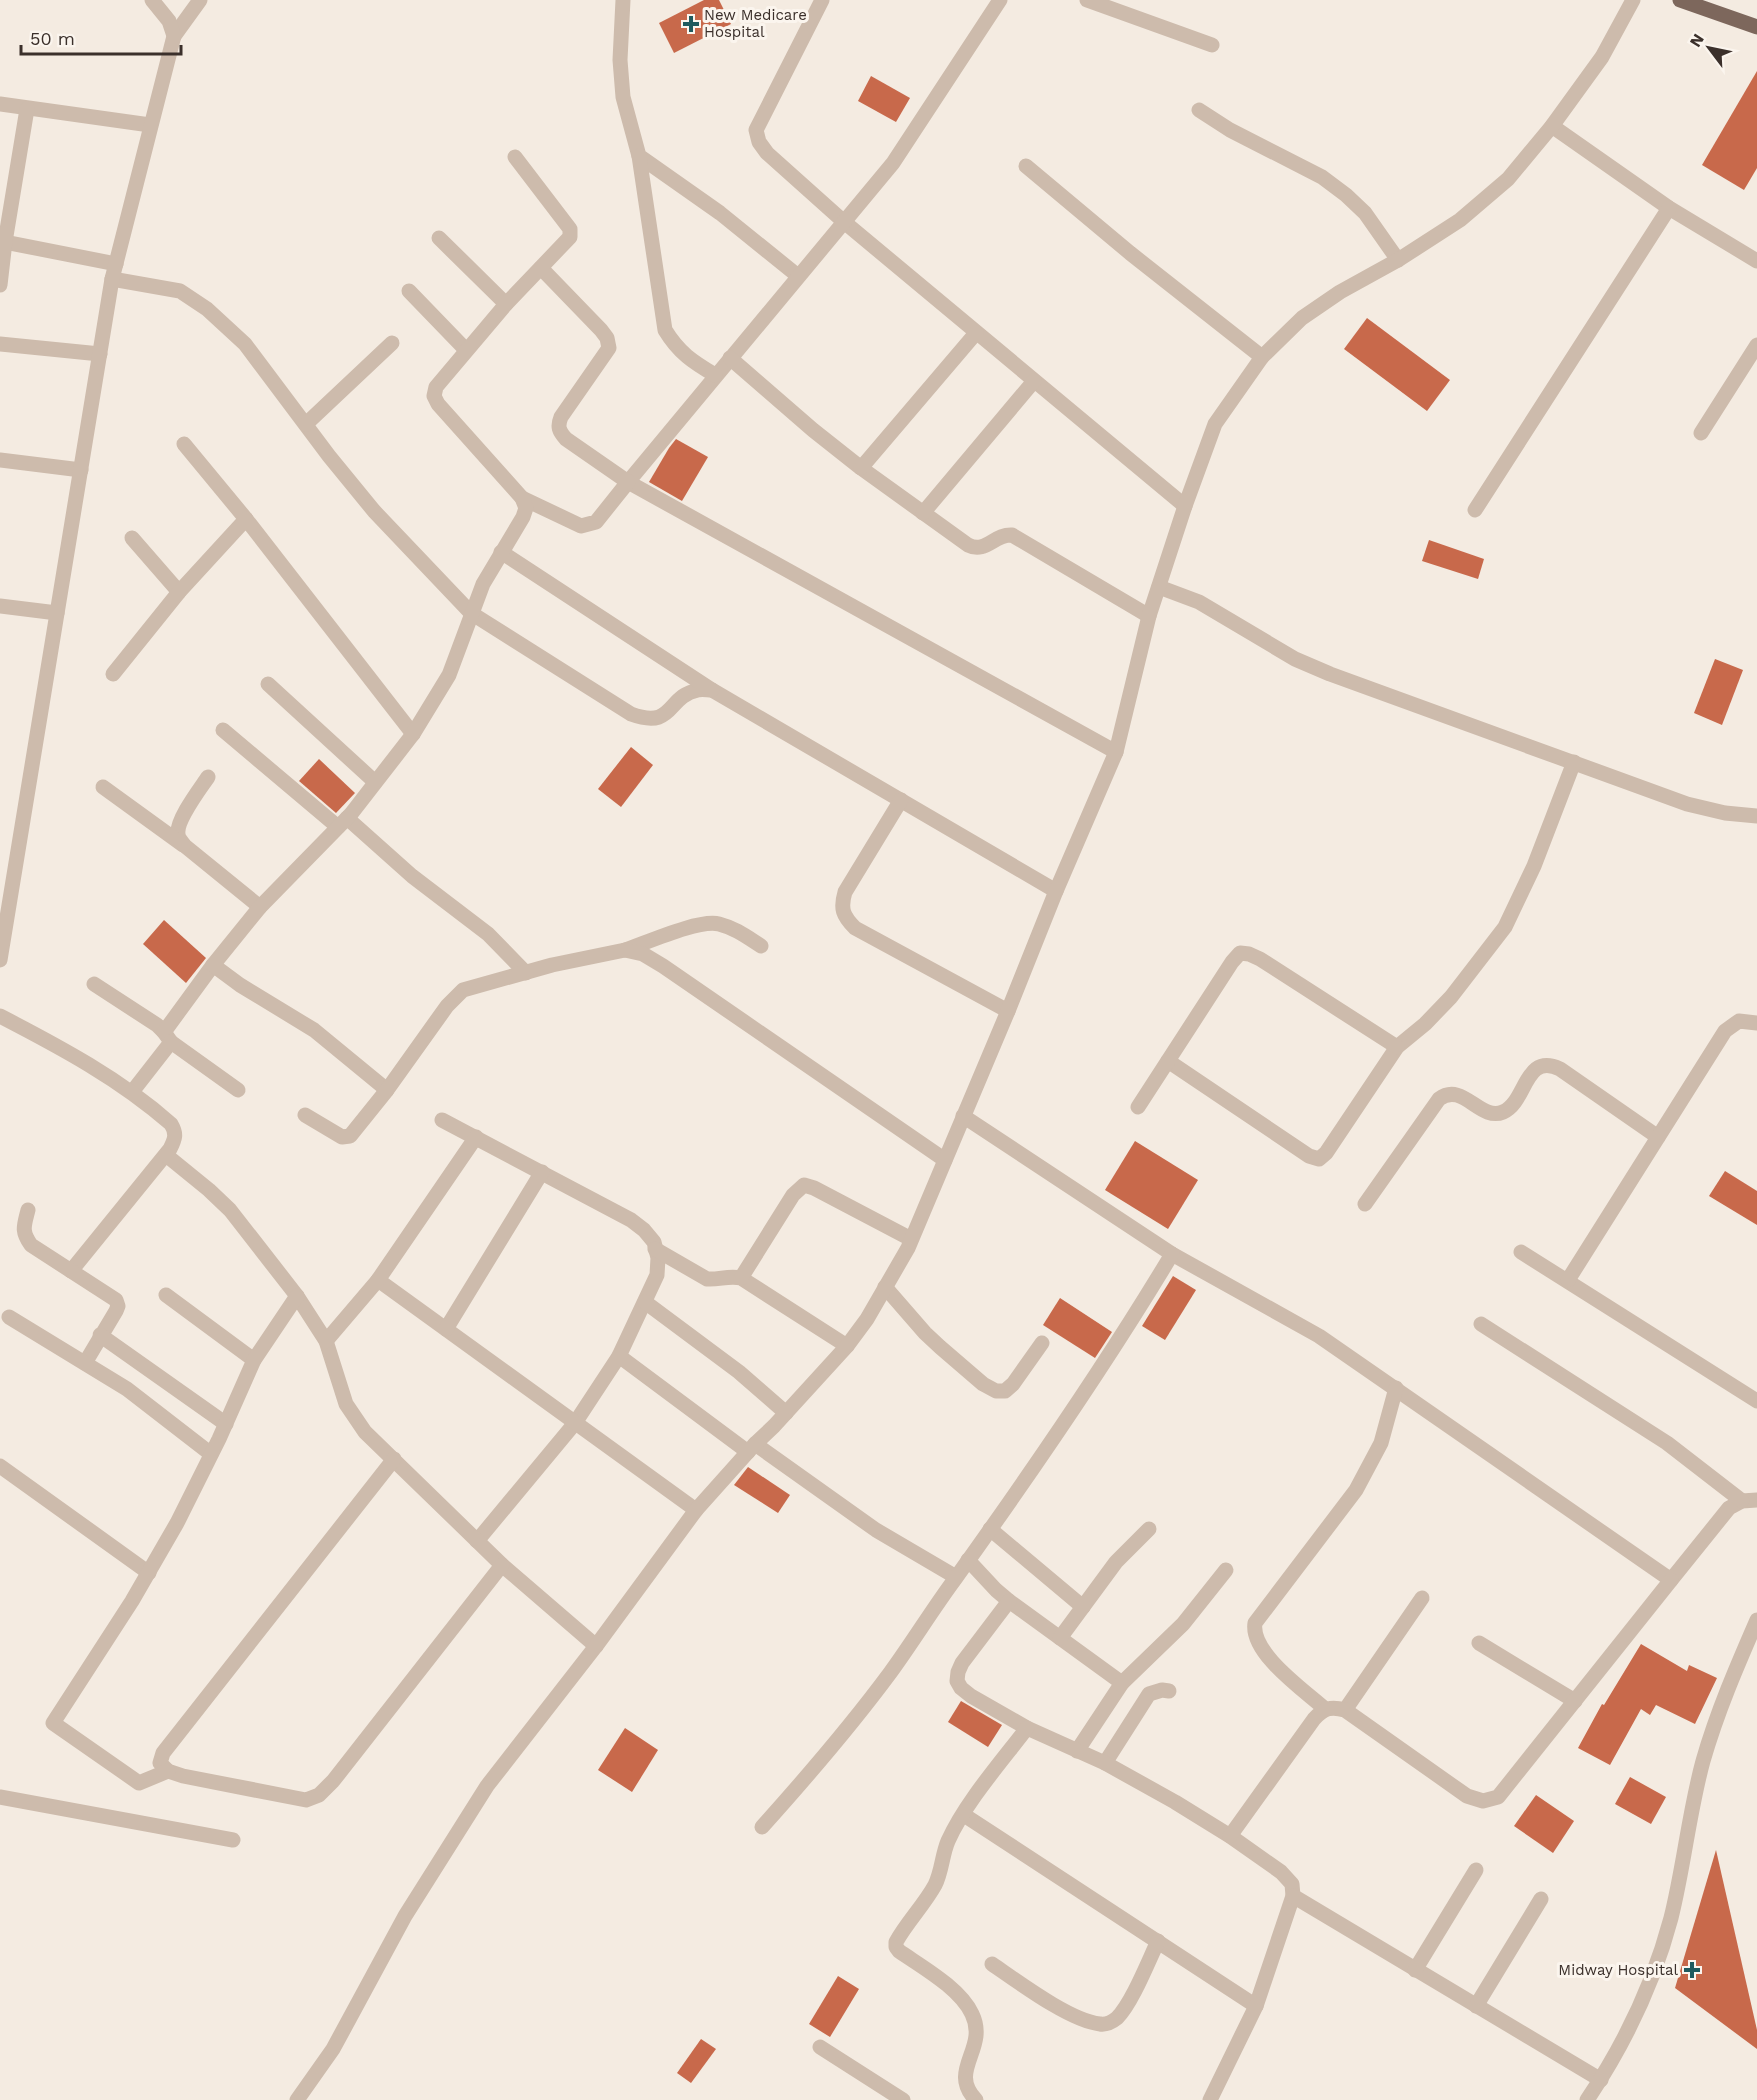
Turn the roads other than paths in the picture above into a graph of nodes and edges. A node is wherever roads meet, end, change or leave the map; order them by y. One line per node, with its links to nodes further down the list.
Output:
1 (152, 0): 10 (street)
2 (200, 0): 10 (street)
3 (623, 0): 17 (street)
4 (822, 0): 21 (street)
5 (1000, 0): 21 (street)
6 (1087, 0): 11 (street)
7 (1633, 0): 16 (street)
8 (1680, 0): 9 (main road)
9 (1757, 27)
10 (174, 36): 15 (street)
11 (1212, 45)
12 (0, 104): 13 (street)
13 (27, 109): 15 (street); 23 (street)
14 (1199, 110): 24 (street)
15 (150, 125): 26 (street)
16 (1552, 126): 20 (street); 24 (street)
17 (639, 156): 28 (street); 41 (street)
18 (515, 157): 27 (street)
19 (1026, 166): 39 (street)
20 (1670, 208): 25 (street); 52 (street)
21 (843, 221): 28 (street); 33 (street)
22 (439, 238): 32 (street)
23 (2, 242): 26 (street); 30 (street)
24 (1398, 260): 39 (street)
25 (1757, 261)
26 (116, 264): 29 (street)
27 (542, 268): 32 (street); 49 (street)
28 (798, 276): 40 (street)
29 (112, 279): 38 (street); 43 (street)
30 (0, 285)
31 (410, 291): 37 (street)
32 (506, 304): 37 (street)
33 (976, 333): 42 (street); 47 (street)
34 (392, 343): 43 (street)
35 (0, 344): 38 (street)
36 (1757, 345): 44 (street)
37 (466, 350): 50 (street)
38 (100, 354): 48 (street)
39 (1262, 357): 51 (street)
40 (730, 358): 41 (street); 47 (street)
41 (715, 375): 49 (street)
42 (1034, 381): 51 (street); 53 (street)
43 (306, 424): 60 (street)
44 (1701, 434)
45 (184, 444): 54 (street)
46 (0, 460): 48 (street)
47 (861, 468): 53 (street)
48 (81, 470): 61 (street)
49 (628, 482): 50 (street); 68 (street)
50 (522, 498): 56 (street)
51 (1185, 506): 57 (street)
52 (1475, 510)
53 (923, 513): 62 (street)
54 (246, 519): 58 (street); 67 (street)
55 (132, 538): 58 (street)
56 (501, 552): 60 (street); 65 (street)
57 (1159, 587): 62 (street); 69 (street)
58 (179, 592): 63 (street)
59 (0, 606): 61 (street)
60 (471, 613): 65 (street); 67 (street)
61 (57, 614): 78 (street)
62 (1149, 616): 68 (street)
63 (113, 674)
64 (268, 684): 71 (street)
65 (712, 690): 73 (street)
66 (223, 730): 75 (street)
67 (413, 734): 71 (street)
68 (1116, 752): 77 (street)
69 (1574, 762): 74 (street); 90 (street)
70 (208, 777): 76 (street)
71 (375, 782): 75 (street)
72 (103, 787): 76 (street)
73 (901, 800): 77 (street); 86 (street)
74 (1757, 816)
75 (343, 823): 79 (street); 84 (street)
76 (185, 846): 79 (street)
77 (1056, 891): 86 (street)
78 (5, 896): 82 (street)
79 (260, 907): 83 (street)
80 (761, 946): 81 (street)
81 (625, 950): 84 (street); 102 (street)
82 (0, 960)
83 (213, 965): 89 (street); 93 (street)
84 (526, 973): 93 (street)
85 (94, 984): 89 (street)
86 (1008, 1011): 97 (street)
87 (0, 1016): 94 (street)
88 (1757, 1023): 100 (street)
89 (168, 1037): 92 (street); 94 (street)
90 (1397, 1047): 91 (street); 91 (street)
91 (1168, 1061): 95 (street)
92 (238, 1090)
93 (387, 1090): 96 (street)
94 (132, 1092): 101 (street)
95 (1138, 1107)
96 (305, 1115)
97 (963, 1116): 102 (street); 109 (street)
98 (442, 1120): 99 (street)
99 (476, 1137): 103 (street); 112 (street)
100 (1658, 1137): 104 (street); 113 (street)
101 (166, 1155): 110 (street); 116 (street)
102 (945, 1160): 106 (street)
103 (542, 1172): 107 (street); 120 (street)
104 (1365, 1204)
105 (28, 1210): 110 (street)
106 (912, 1239): 111 (street); 114 (street)
107 (655, 1249): 111 (street); 117 (street)
108 (1521, 1252): 113 (street)
109 (1172, 1254): 128 (street); 139 (street)
110 (71, 1270): 121 (street)
111 (741, 1278): 124 (street)
112 (378, 1280): 120 (street); 122 (street)
113 (1568, 1280): 129 (street)
114 (885, 1287): 123 (street); 124 (street)
115 (166, 1295): 126 (street)
116 (297, 1296): 122 (street); 126 (street)
117 (645, 1302): 125 (street); 130 (street)
118 (9, 1317): 127 (street)
119 (1480, 1324): 137 (street)
120 (446, 1329): 131 (street)
121 (100, 1335): 127 (street); 132 (street)
122 (326, 1341): 135 (street)
123 (1042, 1343)
124 (848, 1346): 130 (street)
125 (619, 1356): 131 (street); 133 (street)
126 (254, 1360): 132 (street)
127 (85, 1363): 134 (street)
128 (1396, 1388): 147 (street); 158 (street)
129 (1757, 1401)
130 (786, 1413): 133 (street)
131 (575, 1423): 138 (street); 141 (street)
132 (226, 1424): 134 (street)
133 (751, 1448): 138 (street); 146 (street)
134 (211, 1454): 145 (street)
135 (394, 1459): 141 (street); 163 (street)
136 (0, 1466): 145 (street)
137 (1749, 1501): 147 (street)
138 (696, 1510): 154 (street)
139 (990, 1529): 142 (street); 150 (street)
140 (1149, 1529): 150 (street)
141 (477, 1541): 143 (street)
142 (968, 1560): 146 (street); 149 (street)
143 (502, 1565): 154 (street); 163 (street)
144 (1226, 1570): 155 (street)
145 (149, 1573): 163 (street)
146 (956, 1577): 166 (street)
147 (1671, 1580): 157 (street)
148 (1422, 1598): 159 (street)
149 (1009, 1601): 152 (street); 160 (street)
150 (1083, 1607): 152 (street)
151 (1757, 1620): 178 (street)
152 (1060, 1638): 155 (street)
153 (1479, 1643): 157 (street)
154 (596, 1646): 179 (street)
155 (1122, 1683): 161 (street)
156 (1169, 1691): 162 (street)
157 (1575, 1701): 159 (street)
158 (1325, 1709): 159 (street); 167 (street)
159 (1345, 1710)
160 (1027, 1728): 161 (street); 165 (street)
161 (1077, 1751): 162 (street)
162 (1105, 1762): 167 (street)
163 (168, 1771)
164 (0, 1797): 168 (street)
165 (964, 1815): 172 (street); 181 (street)
166 (762, 1827)
167 (1230, 1836): 170 (street)
168 (233, 1840)
169 (1476, 1870): 174 (street)
170 (1293, 1896): 174 (street); 175 (street)
171 (1541, 1899): 176 (street)
172 (1158, 1941): 173 (street); 175 (street)
173 (992, 1964)
174 (1415, 1970): 176 (street)
175 (1256, 2006): 182 (street)
176 (1476, 2006): 178 (street)
177 (820, 2047): 180 (street)
178 (1600, 2080): 183 (street)
179 (297, 2100)
180 (903, 2100)
181 (976, 2100)
182 (1210, 2100)
183 (1587, 2100)

